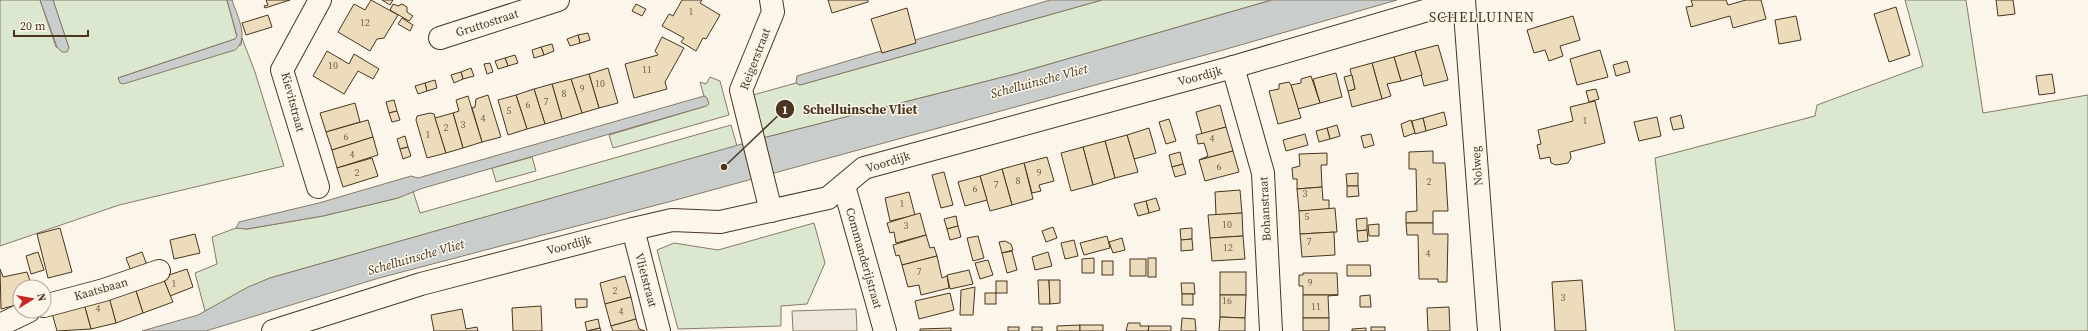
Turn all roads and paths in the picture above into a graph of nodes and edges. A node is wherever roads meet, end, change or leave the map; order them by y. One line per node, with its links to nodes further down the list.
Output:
1 (320, 0): 8 (street, Kievitstraat)
2 (558, 0): 5 (street, Gruttostraat)
3 (771, 0): 9 (street, Reigerstraat)
4 (1463, 0): 6 (street, Voordijk); 19 (street, Nolweg)
5 (440, 38)
6 (1233, 67): 7 (street, Voordijk); 18 (street, Bohanstraat)
7 (844, 186): 9 (street, Voordijk); 17 (street, Commanderijstraat)
8 (318, 187)
9 (771, 211): 10 (street, Voordijk)
10 (633, 229): 15 (street, Voordijk); 16 (street, Vlietstraat)
11 (158, 271): 12 (street, Kaatsbaan)
12 (52, 304)
13 (12, 319): 14 (street)
14 (0, 325)
15 (273, 331)
16 (659, 331)
17 (885, 331)
18 (1271, 331)
19 (1489, 331)

